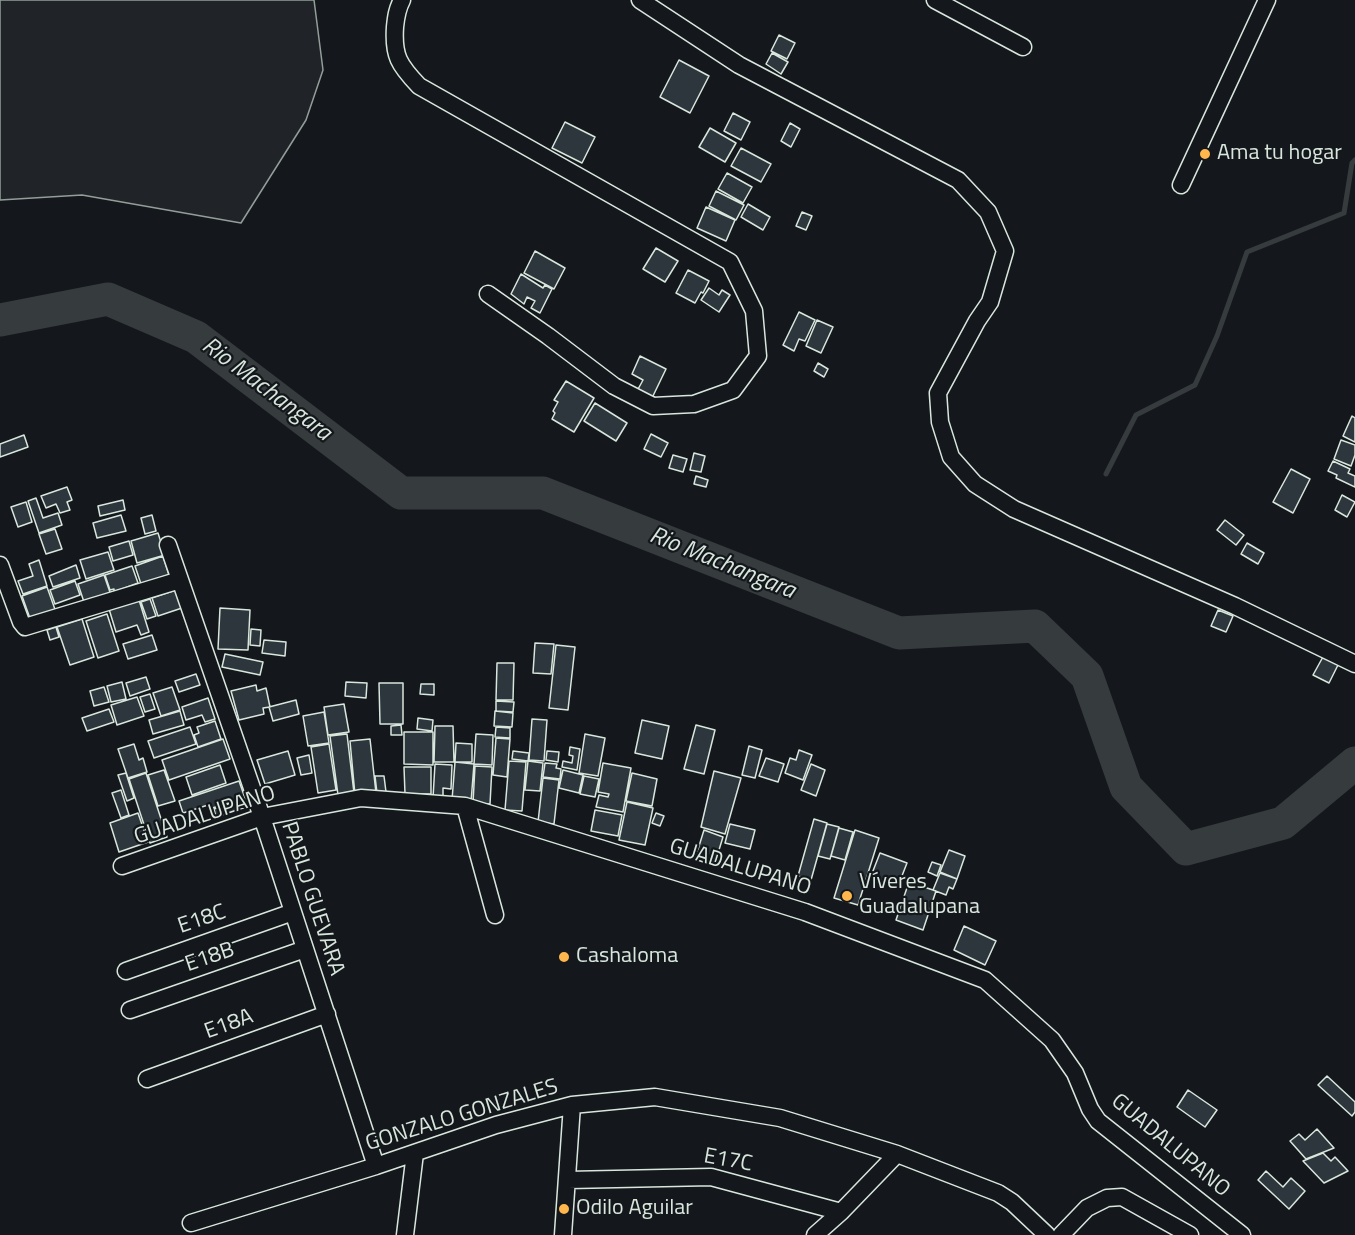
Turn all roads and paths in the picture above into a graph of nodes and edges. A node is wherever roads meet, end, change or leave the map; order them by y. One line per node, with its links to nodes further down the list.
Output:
1 (402, 0): 7 (street)
2 (640, 0): 11 (street)
3 (935, 0): 5 (street)
4 (1267, 0): 6 (street)
5 (1023, 47)
6 (1181, 185)
7 (488, 294)
8 (168, 545): 10 (street, PABLO GUEVARA)
9 (0, 565): 10 (street)
10 (180, 580): 13 (street, PABLO GUEVARA)
11 (1355, 664)
12 (465, 806): 13 (street, GUADALUPANO); 16 (street); 35 (street, GUADALUPANO)
13 (262, 817): 14 (street, GUADALUPANO); 15 (street, PABLO GUEVARA)
14 (122, 866)
15 (293, 912): 17 (street, PABLO GUEVARA); 18 (street, E18C)
16 (495, 915)
17 (305, 949): 19 (street, E18B); 20 (street, PABLO GUEVARA)
18 (126, 971)
19 (130, 1010)
20 (327, 1014): 21 (street, E18A); 25 (street, PABLO GUEVARA)
21 (147, 1078)
22 (572, 1105): 23 (street, GONZALO GONZALES); 24 (street, GONZALO GONZALES); 26 (street)
23 (415, 1153): 25 (street, GONZALO GONZALES); 29 (street)
24 (897, 1154): 27 (street); 32 (street, GONZALO GONZALES)
25 (376, 1166): 28 (street, GONZALO GONZALES)
26 (568, 1180): 27 (street, E17C); 30 (street)
27 (841, 1212): 31 (street)
28 (191, 1223)
29 (405, 1235)
30 (563, 1235)
31 (815, 1235)
32 (1047, 1235)
33 (1061, 1235): 34 (street)
34 (1190, 1235)
35 (1242, 1235)

